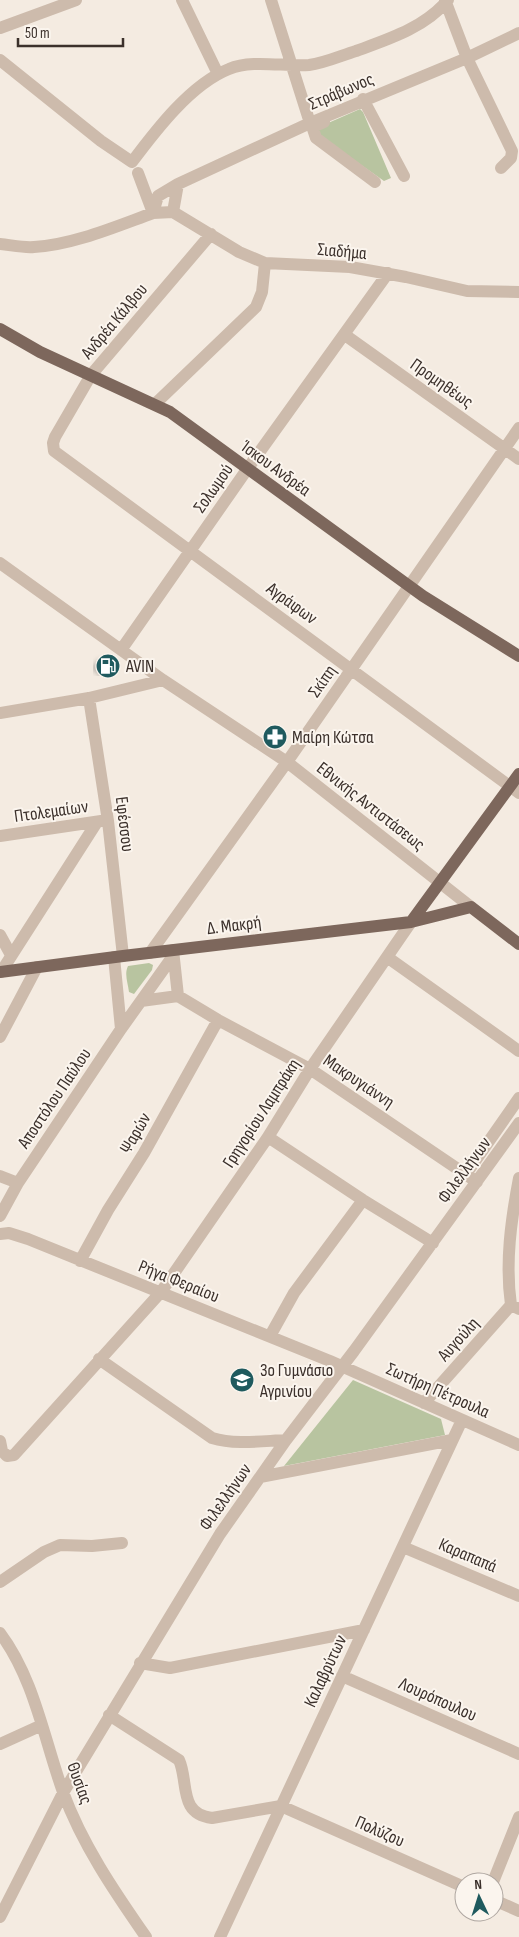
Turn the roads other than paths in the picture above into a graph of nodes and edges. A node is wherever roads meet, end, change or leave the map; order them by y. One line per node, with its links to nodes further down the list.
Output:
1 (76, 0): 5 (street)
2 (182, 0): 10 (street)
3 (271, 0): 9 (street)
4 (446, 1): 7 (street); 9 (street)
5 (0, 28)
6 (519, 33): 7 (street, Στράβωνος)
7 (468, 58): 11 (street, Στράβωνος); 13 (street)
8 (0, 60): 10 (street)
9 (291, 64): 10 (street); 12 (street)
10 (218, 74)
11 (364, 101): 12 (street, Στράβωνος); 15 (street); 16 (street)
12 (310, 123): 17 (street, Στράβωνος)
13 (500, 168)
14 (138, 173): 19 (street)
15 (404, 176)
16 (375, 182)
17 (178, 184): 18 (street); 19 (street)
18 (173, 212): 19 (street); 20 (street, Σιαδήμα)
19 (153, 213): 21 (street)
20 (210, 234): 22 (street, Σιαδήμα); 27 (street, Ανδρέα Κάλβου)
21 (0, 244)
22 (265, 263): 23 (street, Σιαδήμα); 28 (street)
23 (388, 273): 24 (street, Σιαδήμα); 26 (street, Σολωμού)
24 (519, 292)
25 (0, 329): 27 (main road, Ίσκου Ανδρέα)
26 (345, 335): 31 (street, Προμηθέως); 33 (street, Σολωμού)
27 (92, 375): 28 (main road, Ίσκου Ανδρέα); 30 (street, Ανδρέα Κάλβου)
28 (155, 404): 33 (main road, Ίσκου Ανδρέα)
29 (519, 428): 31 (street, Σκίπη)
30 (55, 438): 34 (street, Αγράφων)
31 (504, 449): 32 (street, Προμηθέως); 36 (street, Σκίπη)
32 (519, 459)
33 (248, 468): 34 (street, Σολωμού); 36 (main road, Ίσκου Ανδρέα)
34 (191, 551): 37 (street, Σολωμού); 39 (street, Αγράφων)
35 (0, 563): 37 (street, Εθνικής Αντιστάσεως)
36 (409, 586): 38 (main road, Ίσκου Ανδρέα); 39 (street, Σκίπη)
37 (121, 650): 40 (street, Εθνικής Αντιστάσεως)
38 (519, 656)
39 (351, 669): 43 (street, Σκίπη); 45 (street, Αγράφων)
40 (163, 680): 41 (street); 43 (street, Εθνικής Αντιστάσεως)
41 (89, 698): 42 (street); 46 (street, Εφέσσου)
42 (0, 713)
43 (287, 762): 48 (street, Εθνικής Αντιστάσεως); 53 (street, Σκίπη)
44 (519, 774): 45 (main road, Γρηγορίου Λαμπράκη)
45 (514, 790): 48 (main road, Γρηγορίου Λαμπράκη)
46 (102, 821): 47 (street, Πτολεμαίων); 55 (street); 56 (street, Εφέσσου)
47 (0, 836)
48 (439, 882): 49 (street, Εθνικής Αντιστάσεως); 50 (main road, Γρηγορίου Λαμπράκη)
49 (471, 907): 50 (main road, Δ. Μακρή); 52 (main road, Εθνικής Αντιστάσεως)
50 (411, 922): 54 (main road, Δ. Μακρή); 57 (street, Γρηγορίου Λαμπράκη)
51 (0, 936): 55 (street)
52 (519, 944)
53 (150, 953): 54 (main road, Δ. Μακρή); 56 (main road, Δ. Μακρή)
54 (173, 953): 60 (street); 61 (street, Αποστόλου Παύλου)
55 (11, 955): 59 (street)
56 (119, 956): 58 (main road, Δ. Μακρή); 63 (street, Εφέσσου)
57 (387, 957): 65 (street); 66 (street, Γρηγορίου Λαμπράκη)
58 (37, 967): 59 (main road, Δ. Μακρή); 64 (street)
59 (0, 972)
60 (178, 996): 61 (street); 62 (street, Μακρυγιάννη)
61 (140, 1001): 63 (street, Αποστόλου Παύλου)
62 (218, 1020): 66 (street, Μακρυγιάννη); 79 (street, Ψαρών)
63 (122, 1029): 74 (street, Αποστόλου Παύλου)
64 (0, 1037)
65 (519, 1051)
66 (310, 1070): 69 (street, Γρηγορίου Λαμπράκη); 70 (street, Μακρυγιάννη)
67 (519, 1098): 70 (street)
68 (519, 1123): 73 (street, Φιλελλήνων)
69 (268, 1137): 75 (street); 80 (street, Γρηγορίου Λαμπράκη)
70 (466, 1174): 73 (street, Μακρυγιάννη)
71 (0, 1176): 74 (street)
72 (519, 1178): 81 (street)
73 (477, 1182): 78 (street, Φιλελλήνων)
74 (18, 1183): 76 (street, Αποστόλου Παύλου)
75 (363, 1200): 78 (street); 82 (street)
76 (0, 1216)
77 (0, 1234): 79 (street, Ρήγα Φεραίου)
78 (433, 1243): 84 (street, Φιλελλήνων)
79 (80, 1261): 80 (street, Ρήγα Φεραίου)
80 (161, 1292): 82 (street, Ρήγα Φεραίου); 83 (street, Γρηγορίου Λαμπράκη)
81 (515, 1307): 85 (street, Αυγούλη)
82 (270, 1336): 84 (street, Ρήγα Φεραίου)
83 (99, 1359): 87 (street); 89 (street, Γρηγορίου Λαμπράκη)
84 (343, 1366): 85 (street, Σωτήρη Πέτρουλα); 87 (street, Φιλελλήνων)
85 (424, 1403): 86 (street, Σωτήρη Πέτρουλα)
86 (462, 1420): 88 (street, Καλαβρύτων); 90 (street, Σωτήρη Πέτρουλα)
87 (286, 1440): 91 (street, Φιλελλήνων)
88 (452, 1440): 91 (street); 93 (street, Καλαβρύτων)
89 (0, 1442)
90 (519, 1445)
91 (260, 1477): 99 (street, Φιλελλήνων)
92 (122, 1542): 94 (street)
93 (404, 1547): 95 (street, Καραπαπά); 96 (street, Καλαβρύτων)
94 (0, 1582)
95 (519, 1596)
96 (364, 1630): 99 (street); 100 (street, Καλαβρύτων)
97 (0, 1633): 98 (street, Θυσίας)
98 (4, 1646): 102 (street, Θυσίας)
99 (140, 1663): 101 (street, Φιλελλήνων)
100 (342, 1676): 104 (street, Λουρόπουλου); 106 (street, Καλαβρύτων)
101 (109, 1716): 105 (street, Φιλελλήνων); 106 (street)
102 (42, 1725): 103 (street); 105 (street, Θυσίας)
103 (0, 1744)
104 (519, 1754)
105 (63, 1792): 112 (street, Φιλελλήνων); 113 (street, Θυσίας)
106 (281, 1806): 109 (street, Πολύζου); 114 (street, Καλαβρύτων)
107 (519, 1817): 108 (street)
108 (497, 1872)
109 (454, 1883)
110 (504, 1905): 111 (street)
111 (519, 1912)
112 (0, 1917)
113 (146, 1937)
114 (220, 1937)

